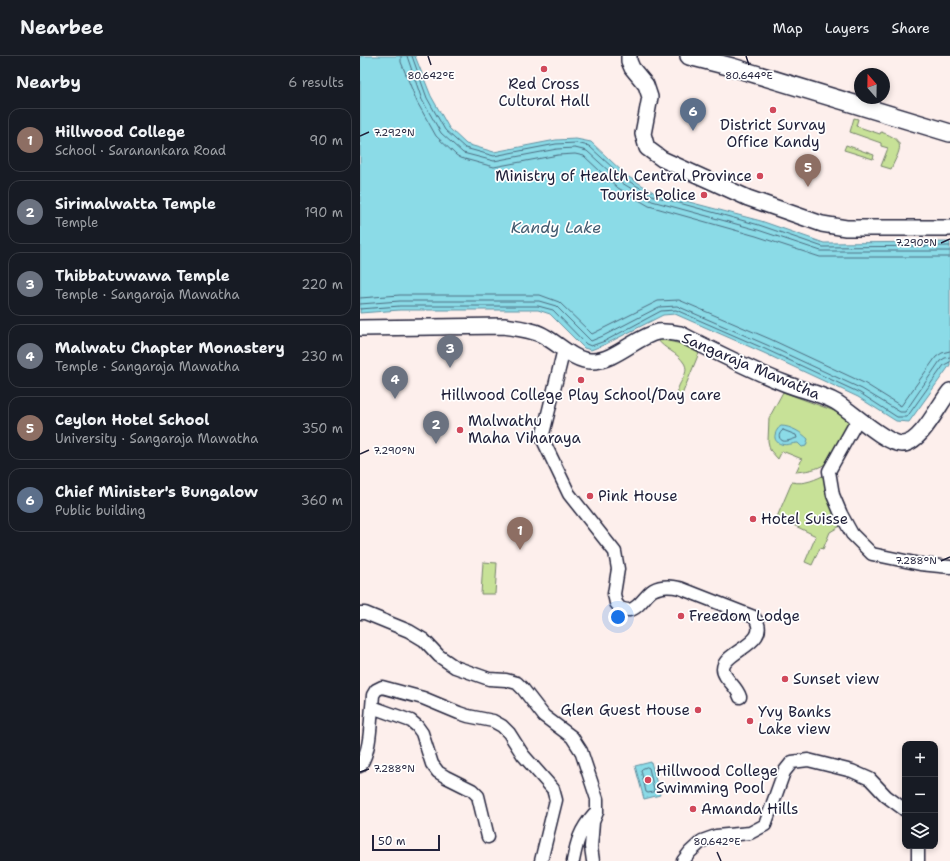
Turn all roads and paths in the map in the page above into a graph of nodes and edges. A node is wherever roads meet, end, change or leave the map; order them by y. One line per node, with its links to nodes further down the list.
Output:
1 (629, 56): 4 (main road)
2 (689, 56): 3 (highway)
3 (950, 133)
4 (950, 228)
5 (360, 328): 6 (main road, Sangaraja Mawatha)
6 (564, 349): 8 (main road, Sangaraja Mawatha); 11 (street)
7 (950, 391): 8 (main road, Sangaraja Mawatha)
8 (858, 419): 9 (street)
9 (950, 567)
10 (360, 613): 15 (street)
11 (740, 697)
12 (372, 707): 13 (street); 16 (street); 18 (street)
13 (360, 766)
14 (902, 808): 21 (street)
15 (597, 812): 19 (street); 20 (street)
16 (488, 836)
17 (918, 849): 22 (street)
18 (542, 861)
19 (573, 861)
20 (593, 861)
21 (683, 861)
22 (918, 861)

